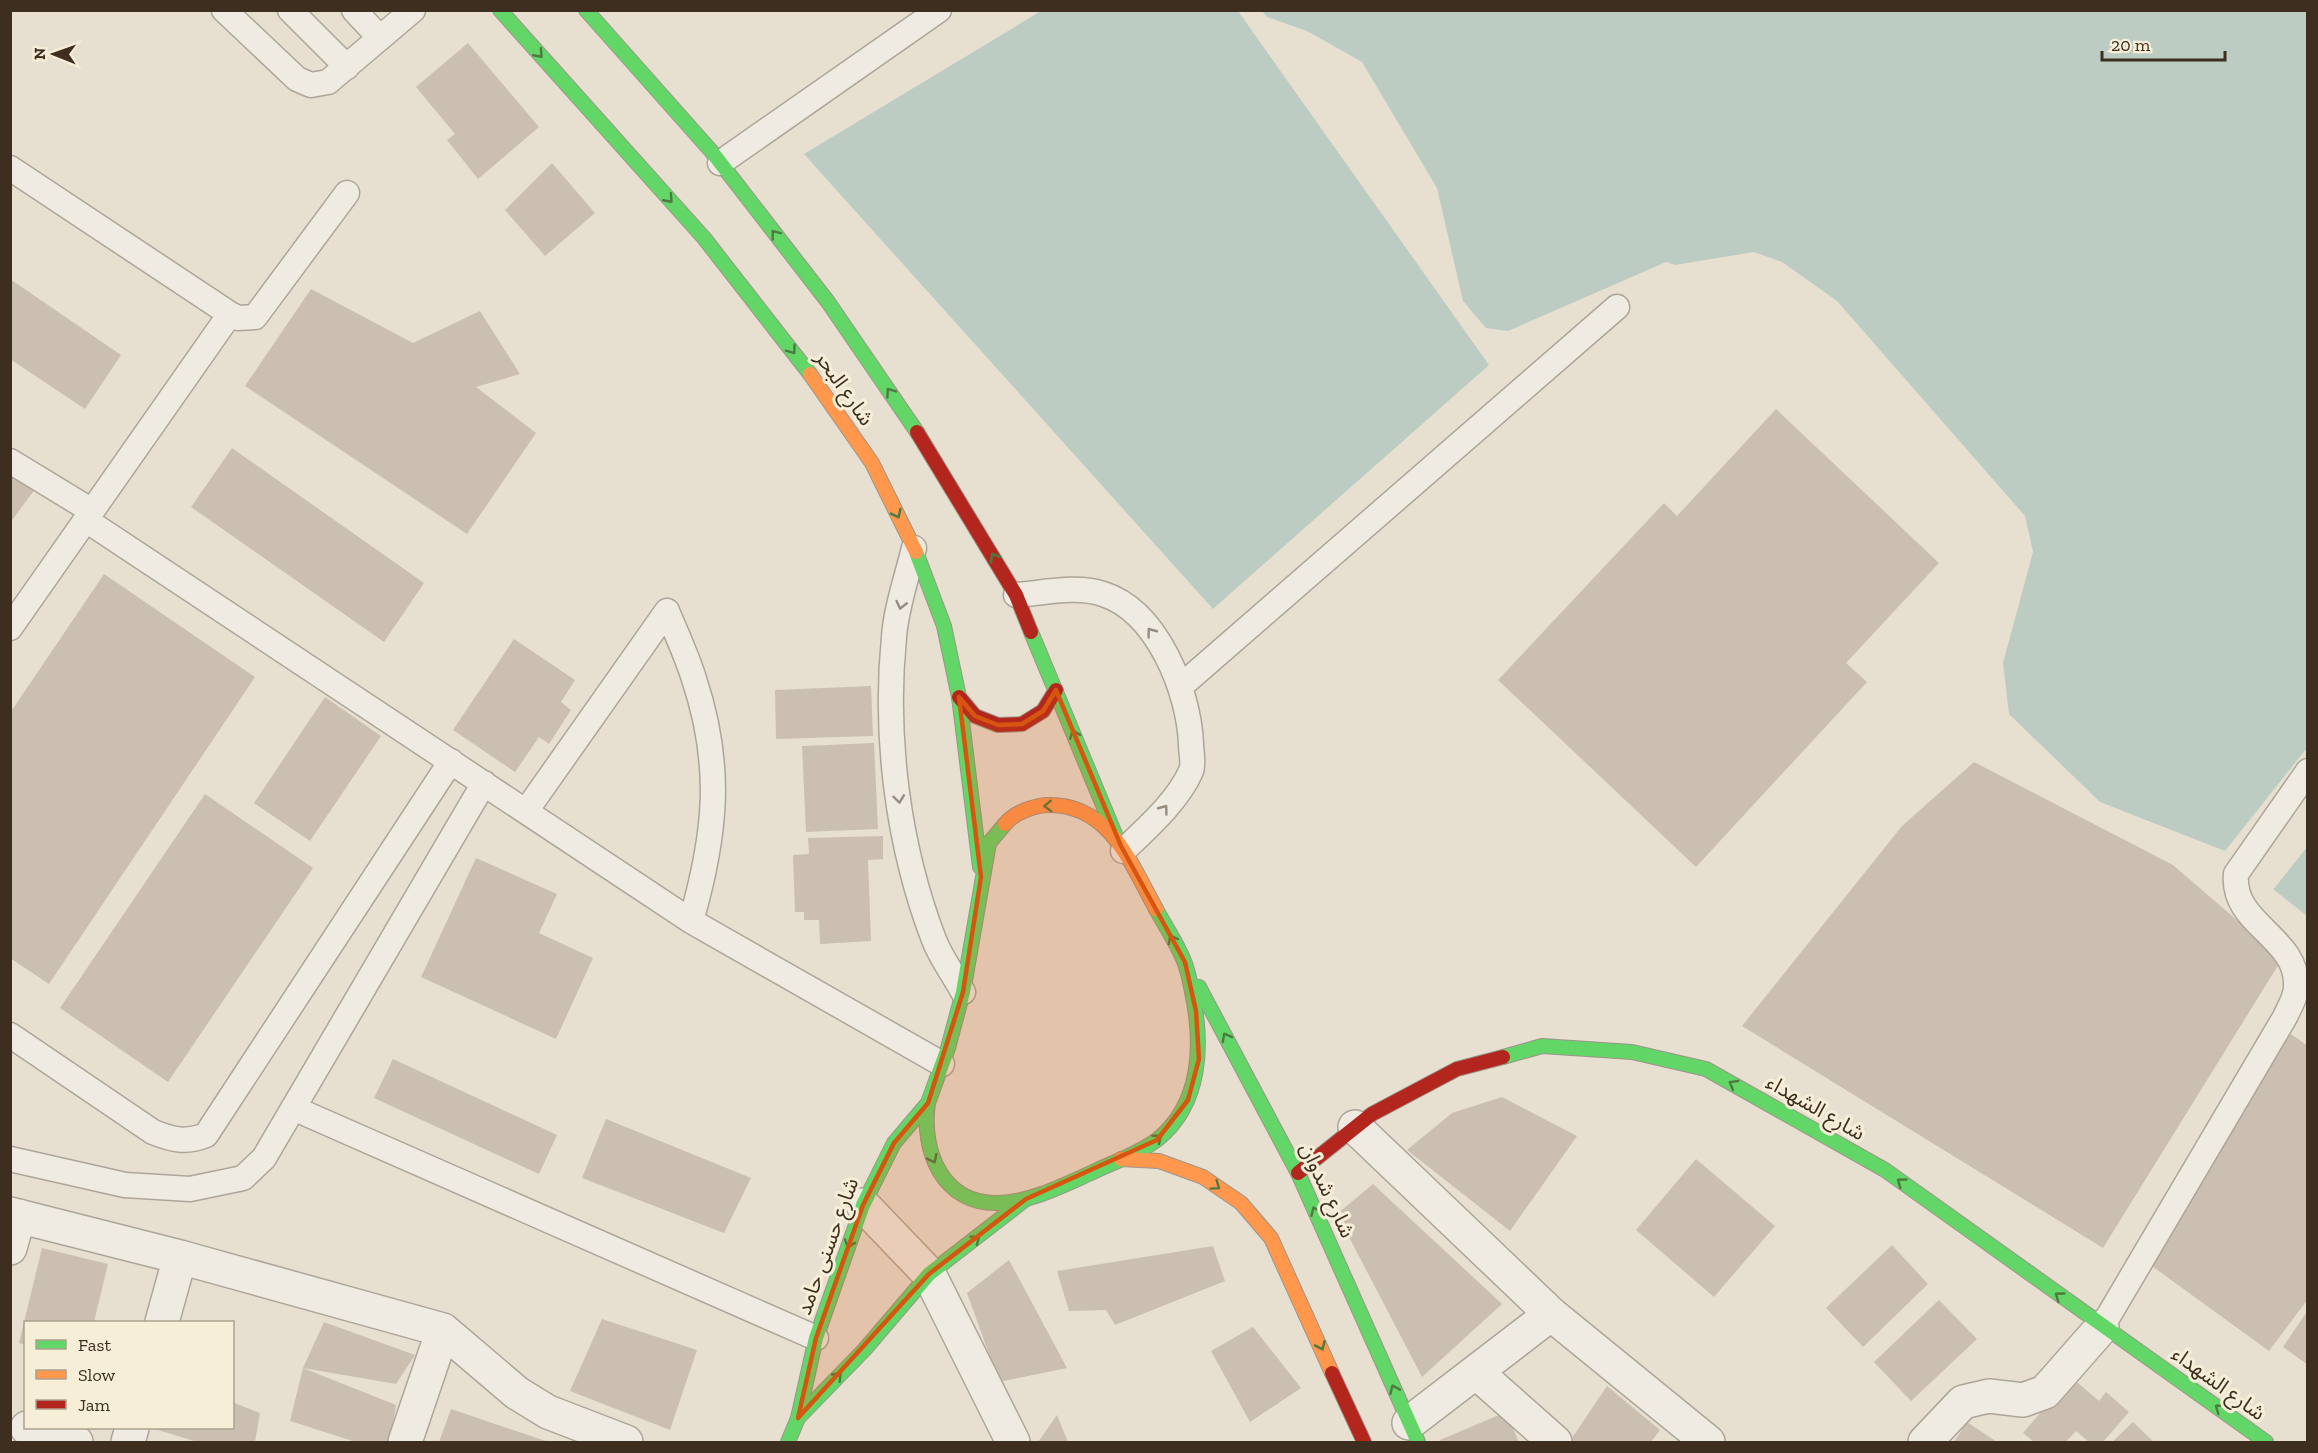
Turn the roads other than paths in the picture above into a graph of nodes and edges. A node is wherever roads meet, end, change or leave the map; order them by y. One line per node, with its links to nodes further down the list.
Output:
1 (224, 10): 9 (lane)
2 (290, 10): 9 (lane)
3 (354, 10): 8 (lane)
4 (413, 10): 8 (lane)
5 (500, 10): 17 (main road, شارع البحر, one-way to 17)
6 (586, 10): 10 (main road, شارع البحر)
7 (939, 10): 10 (lane)
8 (380, 39): 9 (lane)
9 (347, 67)
10 (720, 163): 18 (main road, شارع البحر, one-way to 10)
11 (10, 168): 14 (lane)
12 (347, 194): 14 (lane)
13 (1617, 307): 20 (lane)
14 (230, 314): 16 (lane)
15 (10, 461): 16 (lane)
16 (89, 515): 19 (lane); 23 (lane)
17 (914, 548): 22 (main road, شارع البحر); 31 (lane, one-way to 31)
18 (1016, 595): 20 (lane, one-way to 18); 21 (main road, شارع البحر)
19 (10, 628)
20 (1181, 686): 27 (lane, one-way to 20)
21 (1056, 690): 22 (main road); 27 (main road, شارع البحر, one-way to 21)
22 (959, 697): 28 (main road, شارع البحر)
23 (451, 761): 25 (lane); 32 (lane)
24 (2307, 771): 48 (lane)
25 (484, 783): 26 (lane); 35 (lane)
26 (526, 811): 29 (lane); 29 (lane)
27 (1122, 849): 28 (main road, one-way to 28); 30 (main road, شارع شدوان, one-way to 27)
28 (981, 877): 31 (main road)
29 (691, 921): 33 (lane)
30 (1185, 962): 38 (main road, one-way to 30); 39 (main road, شارع شدوان, one-way to 30)
31 (963, 992): 33 (main road)
32 (10, 1035)
33 (942, 1064): 34 (main road)
34 (928, 1103): 40 (main road, one-way to 40); 41 (main road, شارع حسنى حامد)
35 (293, 1108): 37 (lane); 50 (lane)
36 (1355, 1127): 39 (main road, شارع الشهداء); 46 (street); 48 (main road, شارع الشهداء, one-way to 36)
37 (10, 1159)
38 (1121, 1159): 40 (main road); 60 (main road, one-way to 60)
39 (1298, 1173): 54 (main road, شارع شدوان, one-way to 39)
40 (1026, 1199): 45 (main road, شارع حسنى حامد, one-way to 40)
41 (863, 1205): 45 (street); 50 (main road, شارع حسنى حامد, one-way to 50)
42 (15, 1215): 43 (street); 44 (street)
43 (10, 1248)
44 (180, 1257): 47 (street); 49 (street)
45 (930, 1274): 52 (main road, شارع حسنى حامد, one-way to 45); 59 (street)
46 (1551, 1314): 51 (street); 62 (street)
47 (163, 1321)
48 (2102, 1327): 63 (street); 64 (main road, شارع الشهداء, one-way to 48)
49 (443, 1330): 56 (street); 57 (street)
50 (816, 1338): 52 (main road, شارع حسنى حامد)
51 (1476, 1372): 54 (street); 61 (street)
52 (798, 1418): 58 (main road, شارع حسنى حامد)
53 (32, 1429): 55 (street)
54 (1414, 1433)
55 (76, 1443)
56 (405, 1443)
57 (626, 1443)
58 (788, 1443)
59 (1013, 1443)
60 (1364, 1443)
61 (1555, 1443)
62 (1708, 1443)
63 (1925, 1443)
64 (2266, 1443)

